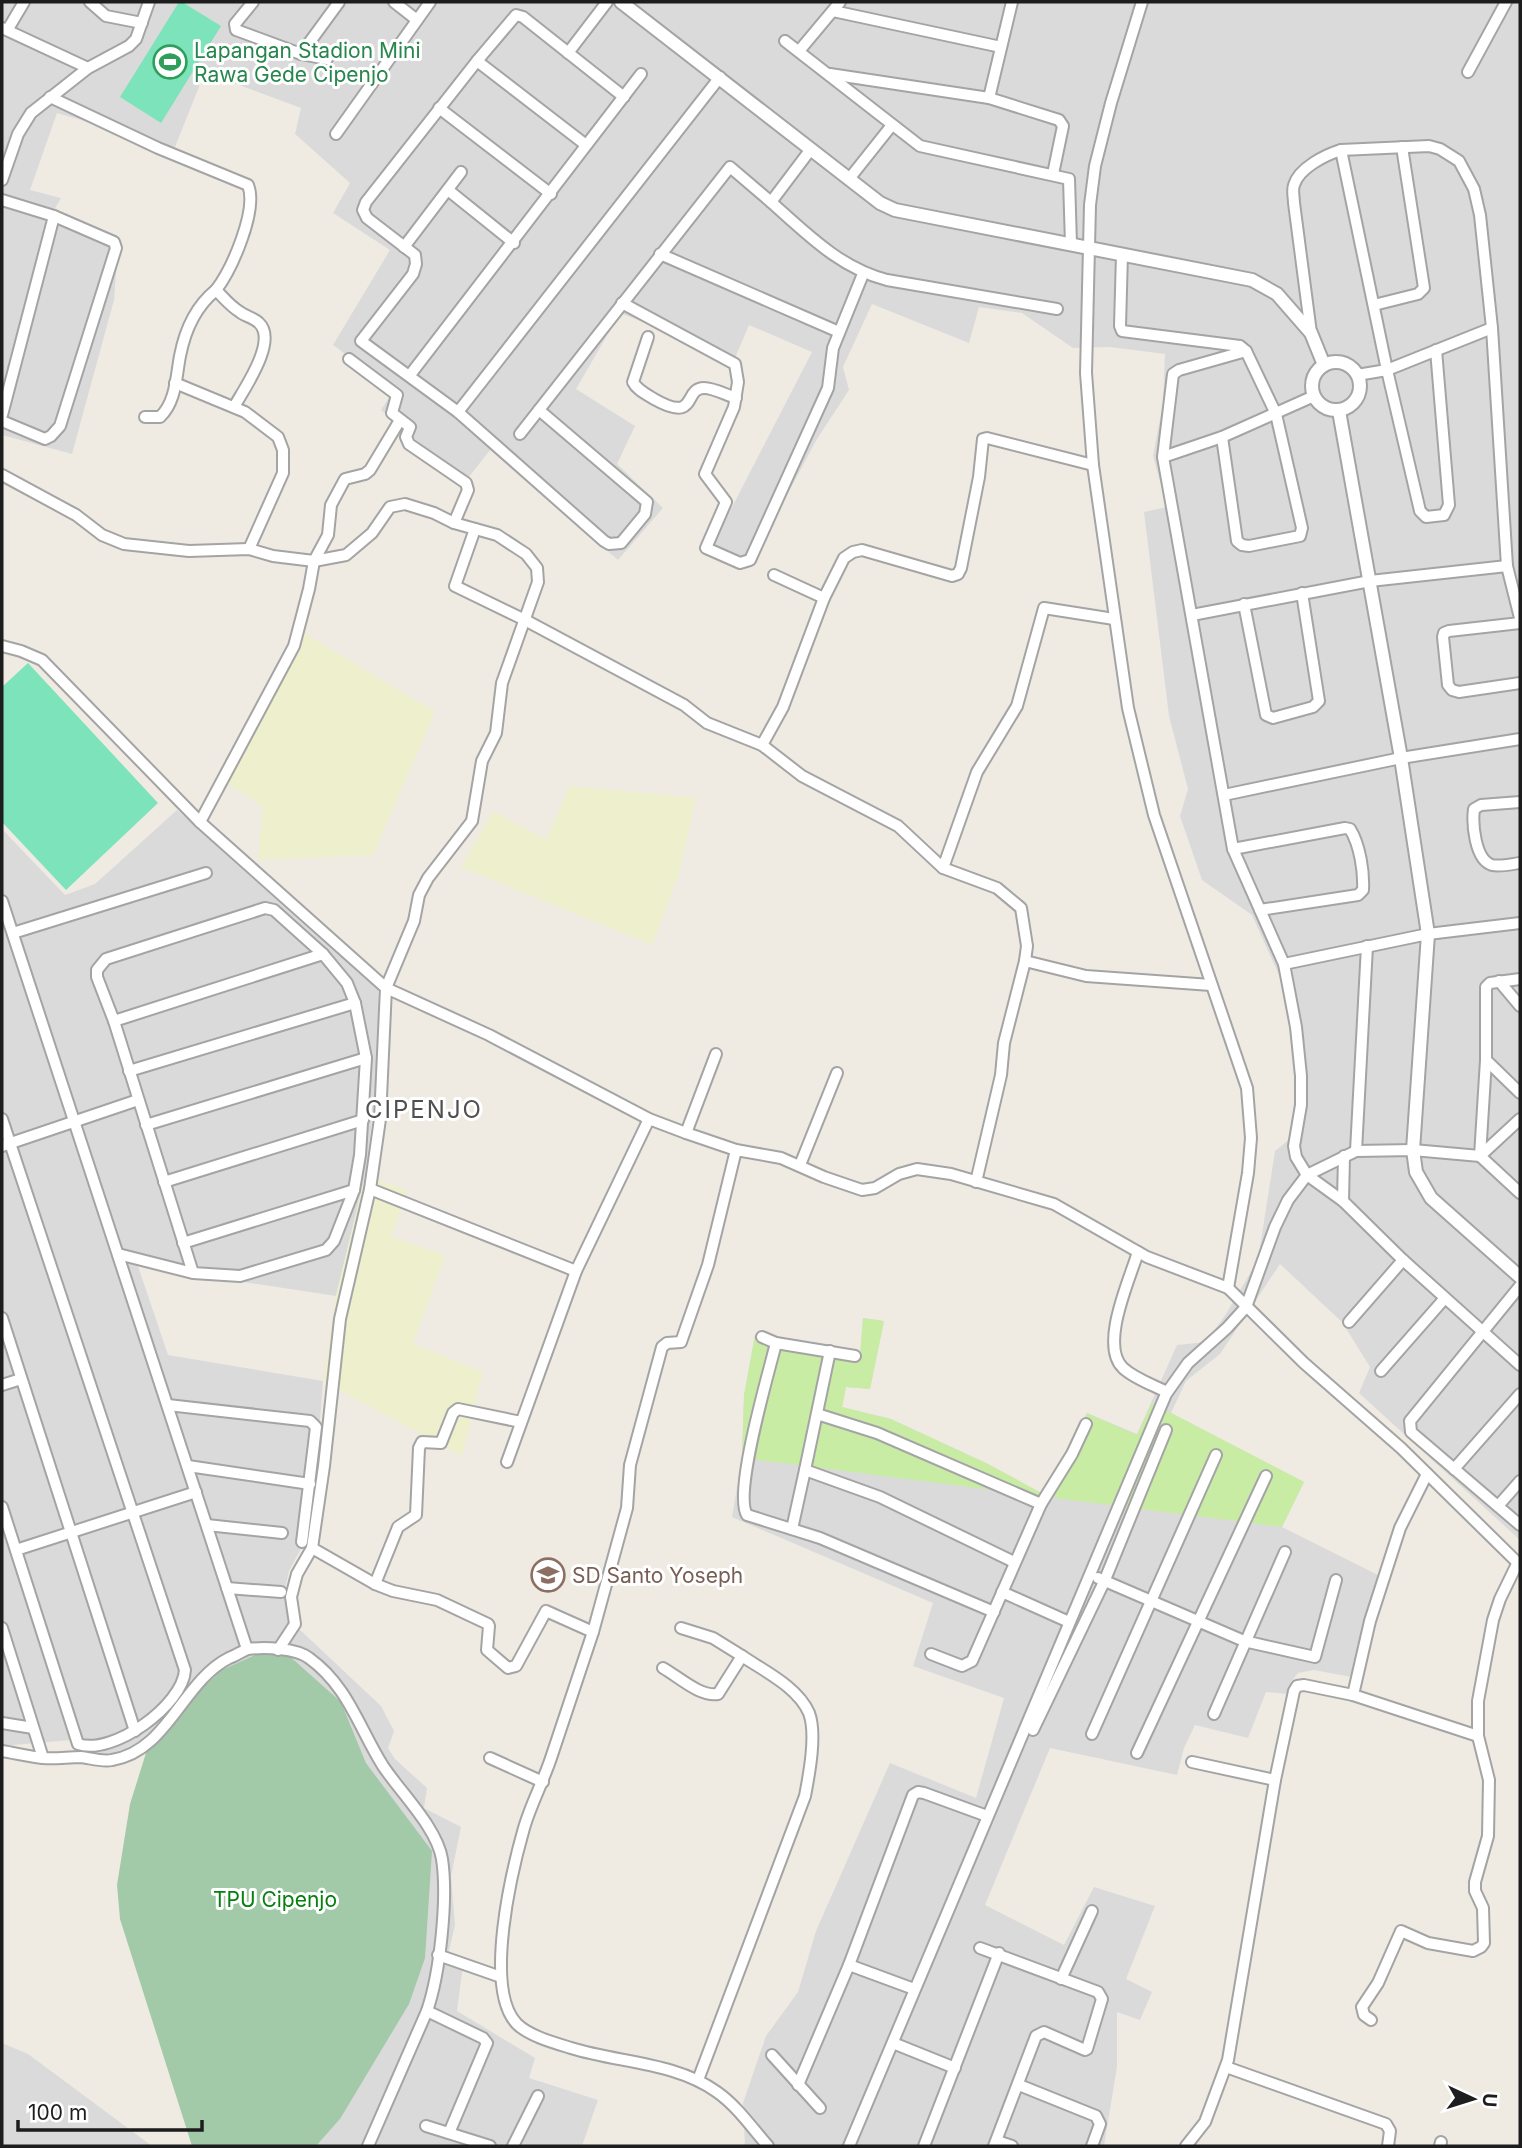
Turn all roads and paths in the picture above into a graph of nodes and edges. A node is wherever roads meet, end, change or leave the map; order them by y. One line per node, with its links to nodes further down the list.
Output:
1 (24, 2): 16 (street)
2 (90, 2): 15 (street)
3 (149, 2): 15 (street)
4 (254, 2): 21 (street)
5 (339, 2): 21 (street)
6 (394, 2): 14 (street)
7 (430, 2): 14 (street)
8 (607, 2): 20 (street)
9 (621, 2): 28 (street)
10 (1012, 2): 18 (street)
11 (1142, 2): 51 (street)
12 (1506, 2): 25 (street)
13 (836, 6): 18 (street); 19 (street)
14 (417, 20): 34 (street)
15 (142, 23): 24 (street)
16 (5, 29): 24 (street)
17 (785, 41): 19 (street)
18 (1001, 47): 31 (street)
19 (799, 51): 27 (street)
20 (568, 53): 23 (street); 30 (street)
21 (301, 54): 22 (street)
22 (327, 60)
23 (477, 61): 32 (street); 35 (street)
24 (88, 68): 29 (street)
25 (1468, 72)
26 (641, 74): 30 (street)
27 (827, 74): 31 (street); 33 (street)
28 (720, 76): 37 (street); 76 (street)
29 (50, 97): 42 (street); 55 (street)
30 (624, 97): 35 (street)
31 (989, 98): 40 (street)
32 (439, 108): 44 (street); 50 (street)
33 (892, 125): 40 (street); 41 (street)
34 (335, 134)
35 (586, 145): 44 (street)
36 (1402, 147): 38 (street); 57 (street); 59 (street)
37 (811, 149): 41 (street); 46 (street)
38 (1341, 150): 57 (street); 61 (street)
39 (461, 172): 43 (street)
40 (1052, 174): 49 (street)
41 (849, 179): 49 (street)
42 (2, 180)
43 (448, 190): 48 (street); 50 (street)
44 (551, 194): 48 (street)
45 (2, 200): 47 (street)
46 (771, 202): 52 (street); 54 (street)
47 (54, 216): 78 (street); 81 (street)
48 (514, 243): 68 (street)
49 (1071, 244): 51 (street)
50 (404, 247): 68 (street)
51 (1088, 248): 53 (street); 85 (street)
52 (660, 254): 56 (street); 60 (street)
53 (1122, 254): 61 (street); 64 (street)
54 (863, 274): 58 (street); 60 (street)
55 (216, 290): 70 (street); 73 (street)
56 (622, 303): 72 (street); 74 (street)
57 (1374, 304): 67 (street)
58 (1057, 309)
59 (1493, 328): 63 (street); 91 (street)
60 (838, 332): 72 (street)
61 (1311, 333): 66 (street)
62 (648, 337): 72 (street)
63 (1436, 350): 67 (street); 67 (street)
64 (1246, 351): 77 (street); 84 (street)
65 (349, 359): 80 (street)
66 (1324, 365): 69 (street); 71 (street)
67 (1387, 370): 69 (street)
68 (410, 375): 76 (street)
69 (1357, 375): 75 (street)
70 (175, 383): 73 (street); 79 (street)
71 (1314, 396): 75 (street); 77 (street)
72 (736, 398)
73 (234, 407): 89 (street)
74 (539, 410): 76 (street); 82 (street)
75 (1339, 411): 93 (street)
76 (458, 412)
77 (1276, 414): 83 (street); 83 (street)
78 (2, 415)
79 (145, 417)
80 (400, 420): 87 (street); 90 (street)
81 (2, 421)
82 (520, 434)
83 (1222, 437): 84 (street)
84 (1163, 457): 97 (street)
85 (1093, 465): 95 (street); 98 (street)
86 (2, 475): 89 (street)
87 (454, 523): 88 (street); 90 (street)
88 (475, 529): 99 (street); 99 (street)
89 (249, 549): 90 (street)
90 (314, 561): 108 (street)
91 (1507, 566): 93 (street); 100 (street)
92 (774, 575): 95 (street)
93 (1370, 581): 94 (street); 105 (street)
94 (1302, 593): 96 (street); 96 (street)
95 (824, 598): 104 (street)
96 (1244, 604): 97 (street)
97 (1192, 615): 106 (street)
98 (1114, 619): 111 (street); 124 (street)
99 (525, 621): 104 (street); 125 (street)
100 (1520, 621): 102 (street)
101 (2, 646): 108 (street)
102 (1520, 683)
103 (1520, 739): 105 (street)
104 (762, 745): 111 (street)
105 (1401, 758): 106 (street); 117 (street)
106 (1224, 795): 109 (street)
107 (1520, 802): 110 (street)
108 (201, 822): 125 (street)
109 (1233, 849): 114 (street); 114 (street)
110 (1520, 863)
111 (943, 868): 120 (street)
112 (206, 873): 116 (street)
113 (2, 901): 116 (street)
114 (1260, 910): 121 (street)
115 (1520, 923): 117 (street)
116 (13, 933): 140 (street)
117 (1428, 933): 118 (street); 145 (street)
118 (1367, 946): 121 (street); 146 (street)
119 (323, 954): 126 (street); 128 (street); 128 (street)
120 (1025, 961): 124 (street); 152 (street)
121 (1284, 964): 150 (street)
122 (1520, 979): 123 (street)
123 (1499, 981): 127 (street); 131 (street)
124 (1211, 985): 165 (street)
125 (386, 988): 137 (street); 153 (street)
126 (355, 1003): 130 (street); 132 (street)
127 (1520, 1006)
128 (114, 1021): 132 (street)
129 (716, 1054): 142 (street)
130 (366, 1058): 139 (street); 141 (street)
131 (1486, 1060): 134 (street); 148 (street)
132 (129, 1071): 135 (street)
133 (837, 1073): 149 (street)
134 (1520, 1093)
135 (138, 1100): 140 (street); 141 (street)
136 (2, 1119): 143 (street)
137 (649, 1119): 142 (street); 161 (street)
138 (1520, 1119): 148 (street)
139 (363, 1120): 151 (street); 154 (street)
140 (75, 1121): 143 (street); 159 (street)
141 (146, 1125): 151 (street)
142 (686, 1133): 144 (street)
143 (6, 1144): 199 (street)
144 (736, 1150): 149 (street); 223 (street)
145 (1413, 1150): 146 (street); 148 (street); 163 (street)
146 (1356, 1151): 147 (street)
147 (1343, 1156): 150 (street); 156 (street)
148 (1480, 1156): 155 (street)
149 (800, 1165): 152 (street)
150 (1307, 1175): 156 (street); 167 (street)
151 (164, 1182): 157 (street)
152 (976, 1182): 158 (street)
153 (370, 1189): 161 (street); 205 (street)
154 (355, 1190): 157 (street); 162 (street)
155 (1520, 1193)
156 (1343, 1201): 160 (street)
157 (183, 1243): 162 (street)
158 (1138, 1252): 165 (street); 179 (street)
159 (118, 1254): 162 (street); 181 (street)
160 (1403, 1260): 166 (street); 169 (street)
161 (576, 1272): 183 (street)
162 (193, 1273)
163 (1520, 1277)
164 (1520, 1286): 170 (street)
165 (1228, 1287): 167 (street)
166 (1445, 1298): 170 (street); 176 (street)
167 (1246, 1307): 179 (street); 191 (street)
168 (2, 1318): 177 (street)
169 (1349, 1322)
170 (1483, 1332): 175 (street); 189 (street)
171 (762, 1337): 172 (street)
172 (776, 1343): 173 (street); 202 (street)
173 (830, 1351): 174 (street); 182 (street)
174 (855, 1356)
175 (1520, 1365)
176 (1381, 1371)
177 (21, 1379): 178 (street); 203 (street)
178 (2, 1385)
179 (1167, 1392): 210 (street)
180 (1520, 1394): 189 (street)
181 (168, 1405): 188 (street); 194 (street)
182 (817, 1414): 190 (street); 196 (street)
183 (521, 1422): 187 (street); 213 (street)
184 (1086, 1424): 196 (street)
185 (1166, 1430): 212 (street)
186 (1216, 1455): 217 (street)
187 (507, 1462)
188 (188, 1466): 194 (street); 195 (street)
189 (1454, 1469): 197 (street)
190 (805, 1470): 202 (street); 208 (street)
191 (1427, 1474): 209 (street); 231 (street)
192 (1266, 1476): 220 (street)
193 (1520, 1480): 197 (street)
194 (310, 1484): 205 (street)
195 (196, 1492): 199 (street); 200 (street)
196 (1041, 1504): 208 (street)
197 (1498, 1506): 201 (street)
198 (2, 1507): 206 (street)
199 (132, 1513): 203 (street); 236 (street)
200 (207, 1525): 204 (street); 214 (street)
201 (1520, 1525)
202 (792, 1529): 218 (street)
203 (71, 1532): 206 (street); 236 (street)
204 (282, 1533)
205 (307, 1545): 213 (street); 227 (street)
206 (16, 1550): 236 (street)
207 (1285, 1552): 224 (street)
208 (1014, 1562): 216 (street)
209 (1519, 1564): 238 (street)
210 (1090, 1573): 212 (street); 219 (street)
211 (1336, 1580): 224 (street)
212 (1104, 1582): 217 (street); 235 (street)
213 (374, 1584): 223 (street)
214 (227, 1588): 215 (street); 226 (street)
215 (281, 1592)
216 (1002, 1592): 218 (street); 219 (street)
217 (1150, 1602): 220 (street); 237 (street)
218 (994, 1612): 228 (street)
219 (1069, 1622): 246 (street)
220 (1199, 1622): 224 (street); 240 (street)
221 (2, 1628): 225 (street)
222 (681, 1628): 229 (street)
223 (593, 1632): 245 (street)
224 (1244, 1641): 232 (street)
225 (5, 1647): 234 (street)
226 (247, 1649): 227 (street); 241 (street)
227 (278, 1650): 250 (street)
228 (931, 1654)
229 (742, 1656): 230 (street); 261 (street)
230 (663, 1668)
231 (1353, 1695): 238 (street); 244 (street)
232 (1214, 1714)
233 (2, 1723): 234 (street)
234 (33, 1728): 241 (street)
235 (1033, 1730)
236 (135, 1731)
237 (1092, 1734)
238 (1478, 1736): 256 (street)
239 (2, 1751): 241 (street)
240 (1137, 1754)
241 (43, 1758)
242 (490, 1758): 245 (street)
243 (1192, 1762): 244 (street)
244 (1275, 1780): 259 (street)
245 (542, 1782): 252 (street)
246 (986, 1816): 251 (street); 254 (street)
247 (1092, 1911): 253 (street)
248 (980, 1948): 249 (street)
249 (999, 1953): 253 (street); 260 (street)
250 (438, 1955): 252 (street); 255 (street)
251 (849, 1965): 254 (street); 262 (street)
252 (501, 1977): 261 (street)
253 (1062, 1979): 263 (street)
254 (914, 1989): 257 (street)
255 (427, 2011): 267 (street); 269 (street)
256 (1371, 2020)
257 (893, 2043): 260 (street); 273 (street)
258 (772, 2055): 262 (street)
259 (1226, 2067): 277 (street); 278 (street)
260 (955, 2068): 274 (street)
261 (698, 2080): 272 (street)
262 (798, 2085): 265 (street)
263 (1019, 2085): 268 (street); 276 (street)
264 (538, 2096): 271 (street)
265 (820, 2108)
266 (426, 2126): 267 (street)
267 (449, 2133): 270 (street)
268 (996, 2143): 275 (street)
269 (371, 2145)
270 (491, 2146)
271 (513, 2146)
272 (768, 2146)
273 (849, 2146)
274 (924, 2146)
275 (1012, 2146)
276 (1092, 2146)
277 (1186, 2146)
278 (1388, 2146)

